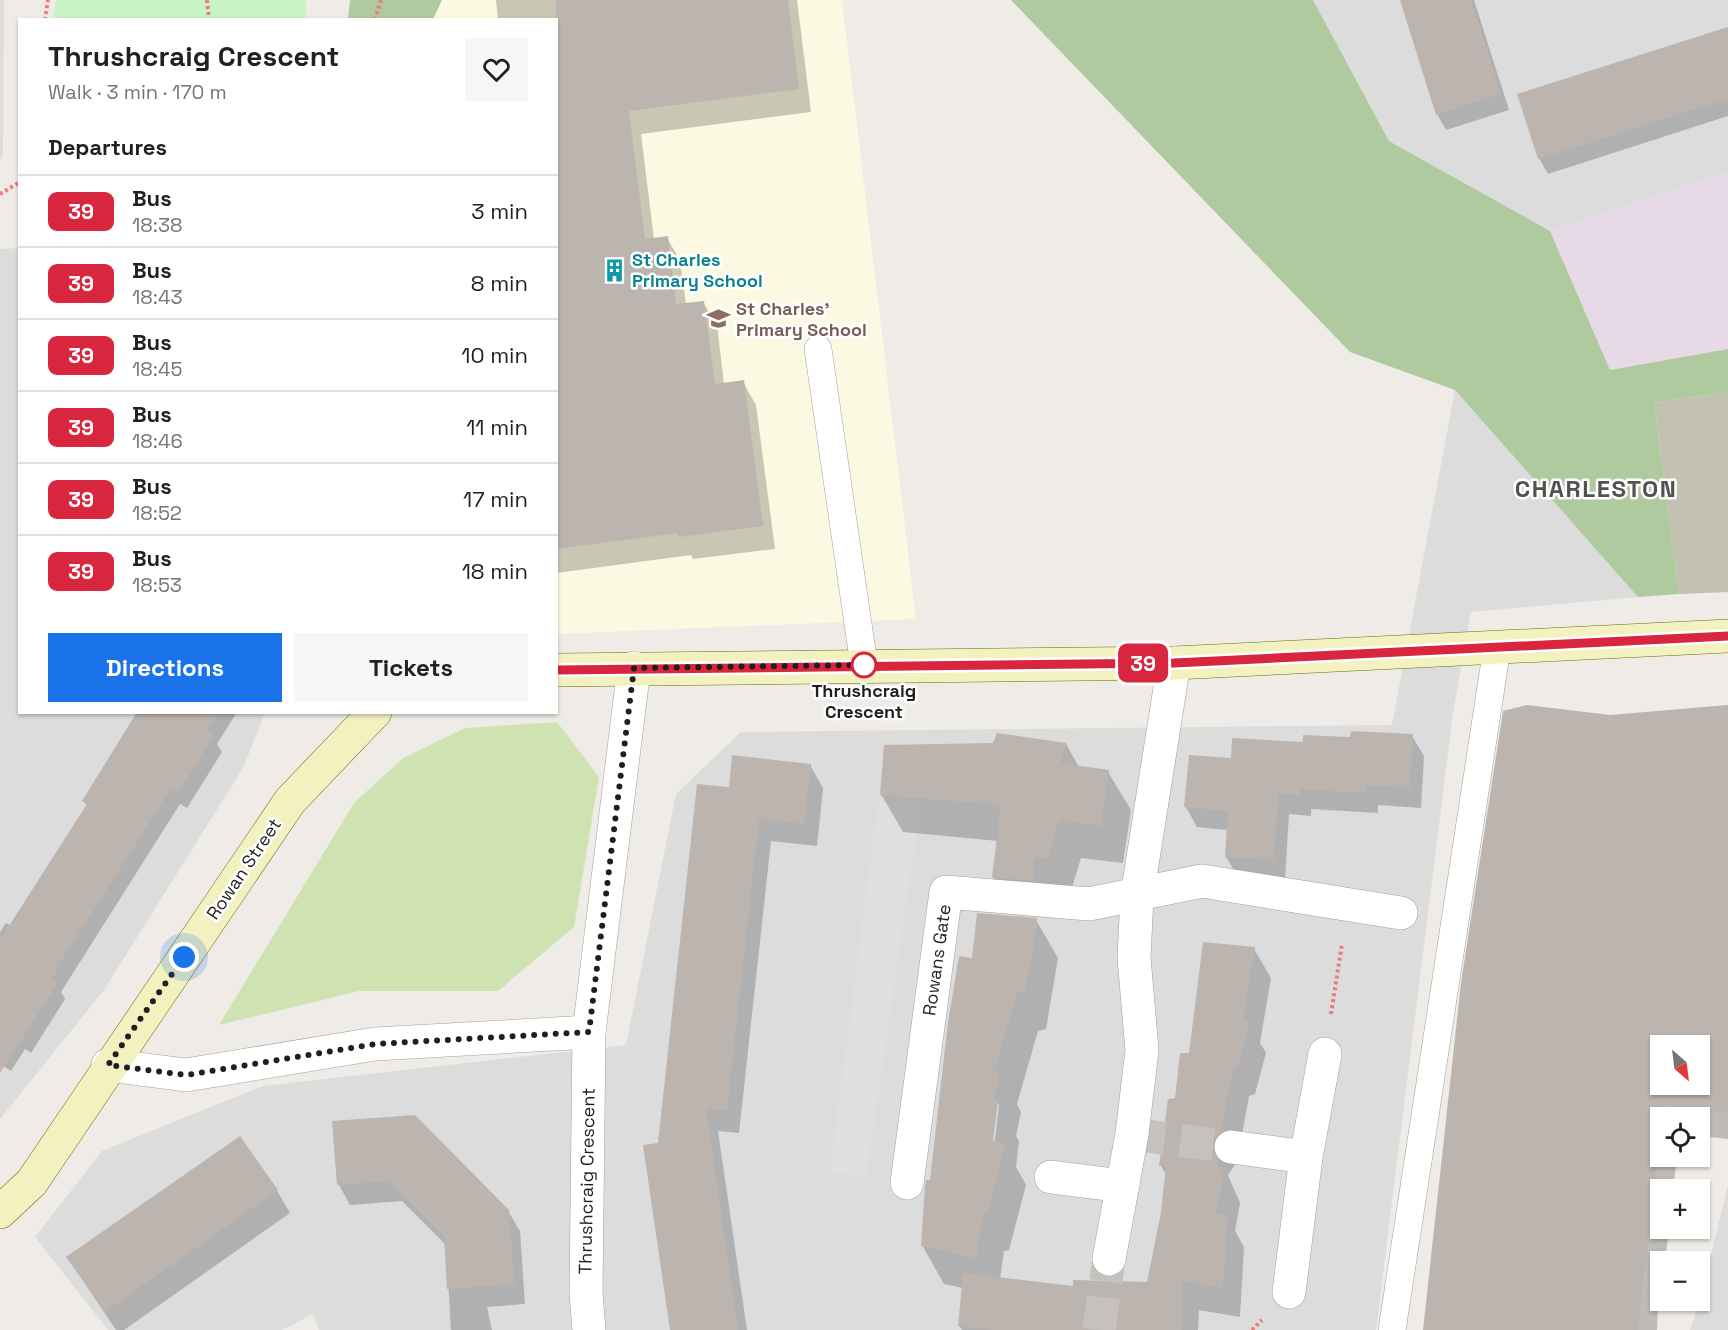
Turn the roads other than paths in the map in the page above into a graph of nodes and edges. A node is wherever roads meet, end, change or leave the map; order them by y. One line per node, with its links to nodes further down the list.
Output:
1 (818, 349): 5 (lane)
2 (1728, 636): 3 (street)
3 (1497, 648): 4 (street); 23 (lane)
4 (1174, 663): 5 (street); 9 (street)
5 (864, 665): 6 (street)
6 (634, 668): 7 (street); 11 (street, Thrushcraig Crescent)
7 (558, 670)
8 (373, 714): 13 (street, Rowan Street)
9 (1137, 896): 10 (street, Rowans Gate); 17 (street, Rowans Gate); 18 (street)
10 (1401, 912)
11 (589, 1032): 13 (street); 22 (street, Thrushcraig Crescent)
12 (1325, 1054): 15 (street)
13 (108, 1065): 19 (street, Rowan Street)
14 (1231, 1147): 15 (street)
15 (1306, 1157): 21 (street)
16 (1051, 1177): 18 (street)
17 (907, 1183)
18 (1123, 1186): 20 (street)
19 (0, 1212)
20 (1109, 1259)
21 (1289, 1292)
22 (589, 1330)
23 (1392, 1330)

